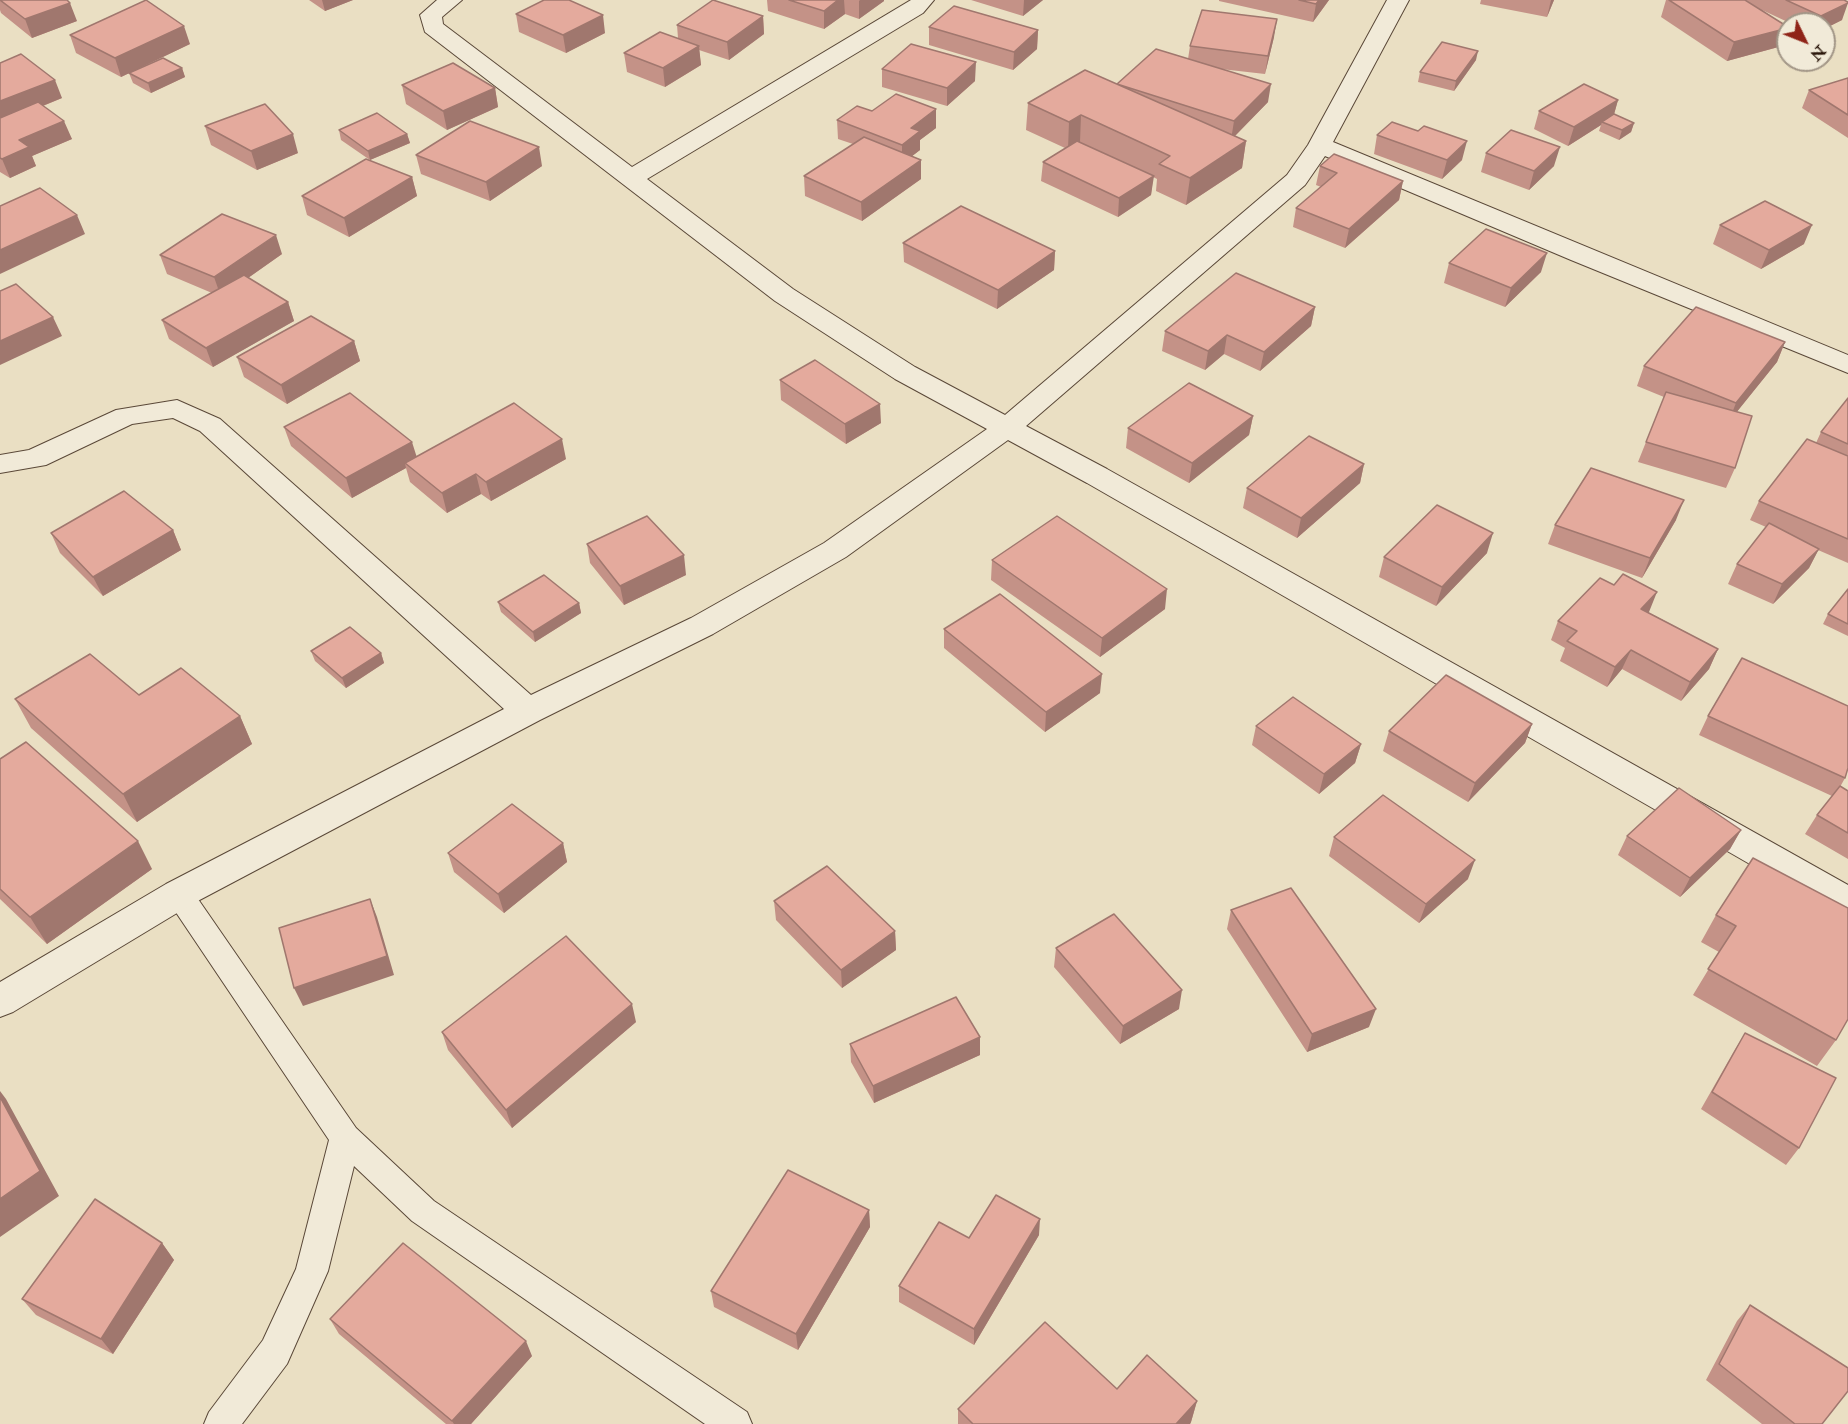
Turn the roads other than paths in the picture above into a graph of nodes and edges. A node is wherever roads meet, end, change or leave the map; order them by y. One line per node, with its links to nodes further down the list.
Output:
1 (451, 0): 5 (street)
2 (923, 0): 5 (street)
3 (1398, 0): 4 (street)
4 (1320, 145): 6 (street); 7 (street)
5 (630, 178): 7 (street)
6 (1848, 365)
7 (1008, 427): 9 (street); 11 (street)
8 (0, 465): 9 (street)
9 (528, 711): 10 (street)
10 (179, 894): 12 (street); 13 (lane)
11 (1848, 903)
12 (0, 1001)
13 (345, 1138): 14 (lane); 15 (lane)
14 (221, 1424)
15 (735, 1424)

